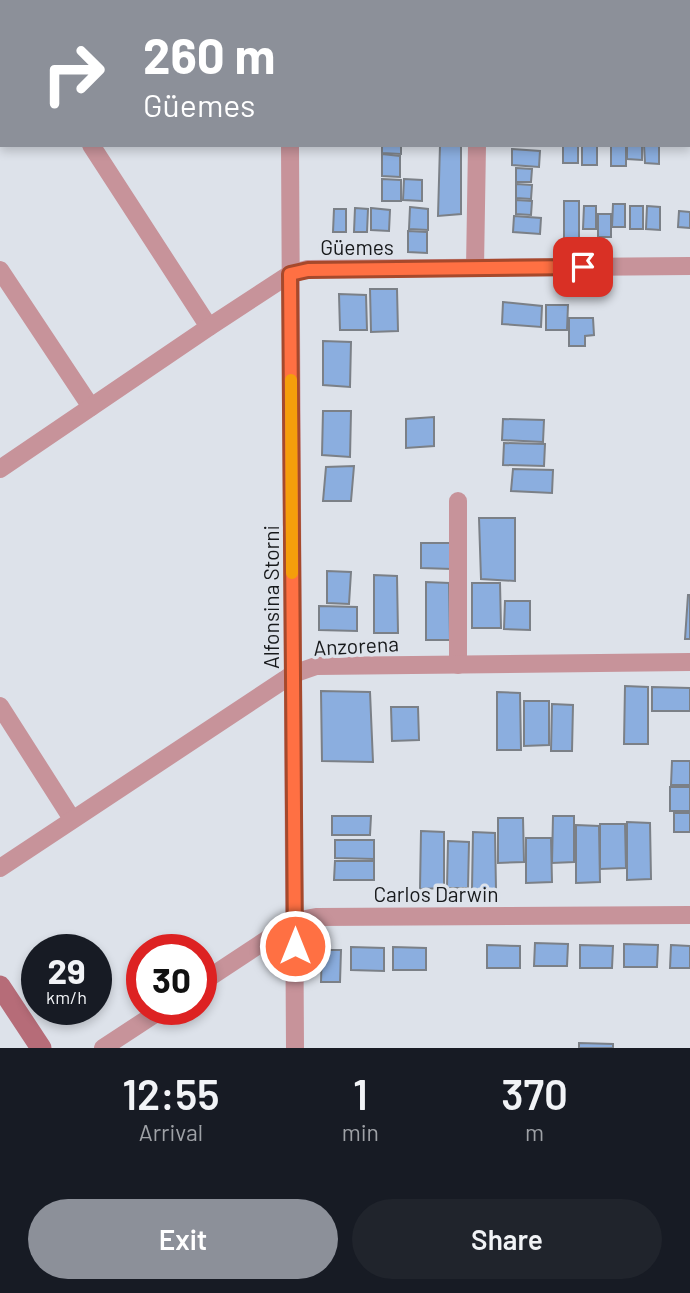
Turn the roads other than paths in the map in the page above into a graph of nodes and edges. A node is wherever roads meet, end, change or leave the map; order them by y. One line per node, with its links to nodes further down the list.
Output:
1 (92, 147): 8 (street)
2 (290, 147): 7 (street, Alfonsina Storni)
3 (477, 147): 5 (street)
4 (690, 266): 5 (street, Güemes)
5 (475, 268): 7 (street, Güemes)
6 (0, 270): 9 (street)
7 (290, 274): 8 (street, Güemes); 14 (street, Alfonsina Storni)
8 (208, 327): 9 (street, Güemes)
9 (91, 407): 10 (street, Güemes)
10 (0, 469)
11 (458, 502): 13 (street)
12 (690, 662): 13 (street, Anzorena)
13 (458, 664): 14 (street, Anzorena)
14 (293, 674): 16 (street, Anzorena); 19 (street, Alfonsina Storni)
15 (0, 706): 16 (street)
16 (72, 819): 17 (street, Anzorena)
17 (0, 868)
18 (690, 915): 19 (street, Carlos Darwin)
19 (295, 921): 20 (street, Carlos Darwin); 25 (street, Alfonsina Storni)
20 (217, 972)
21 (0, 986): 23 (main road)
22 (138, 1025): 24 (street)
23 (41, 1048)
24 (103, 1048)
25 (295, 1048)

